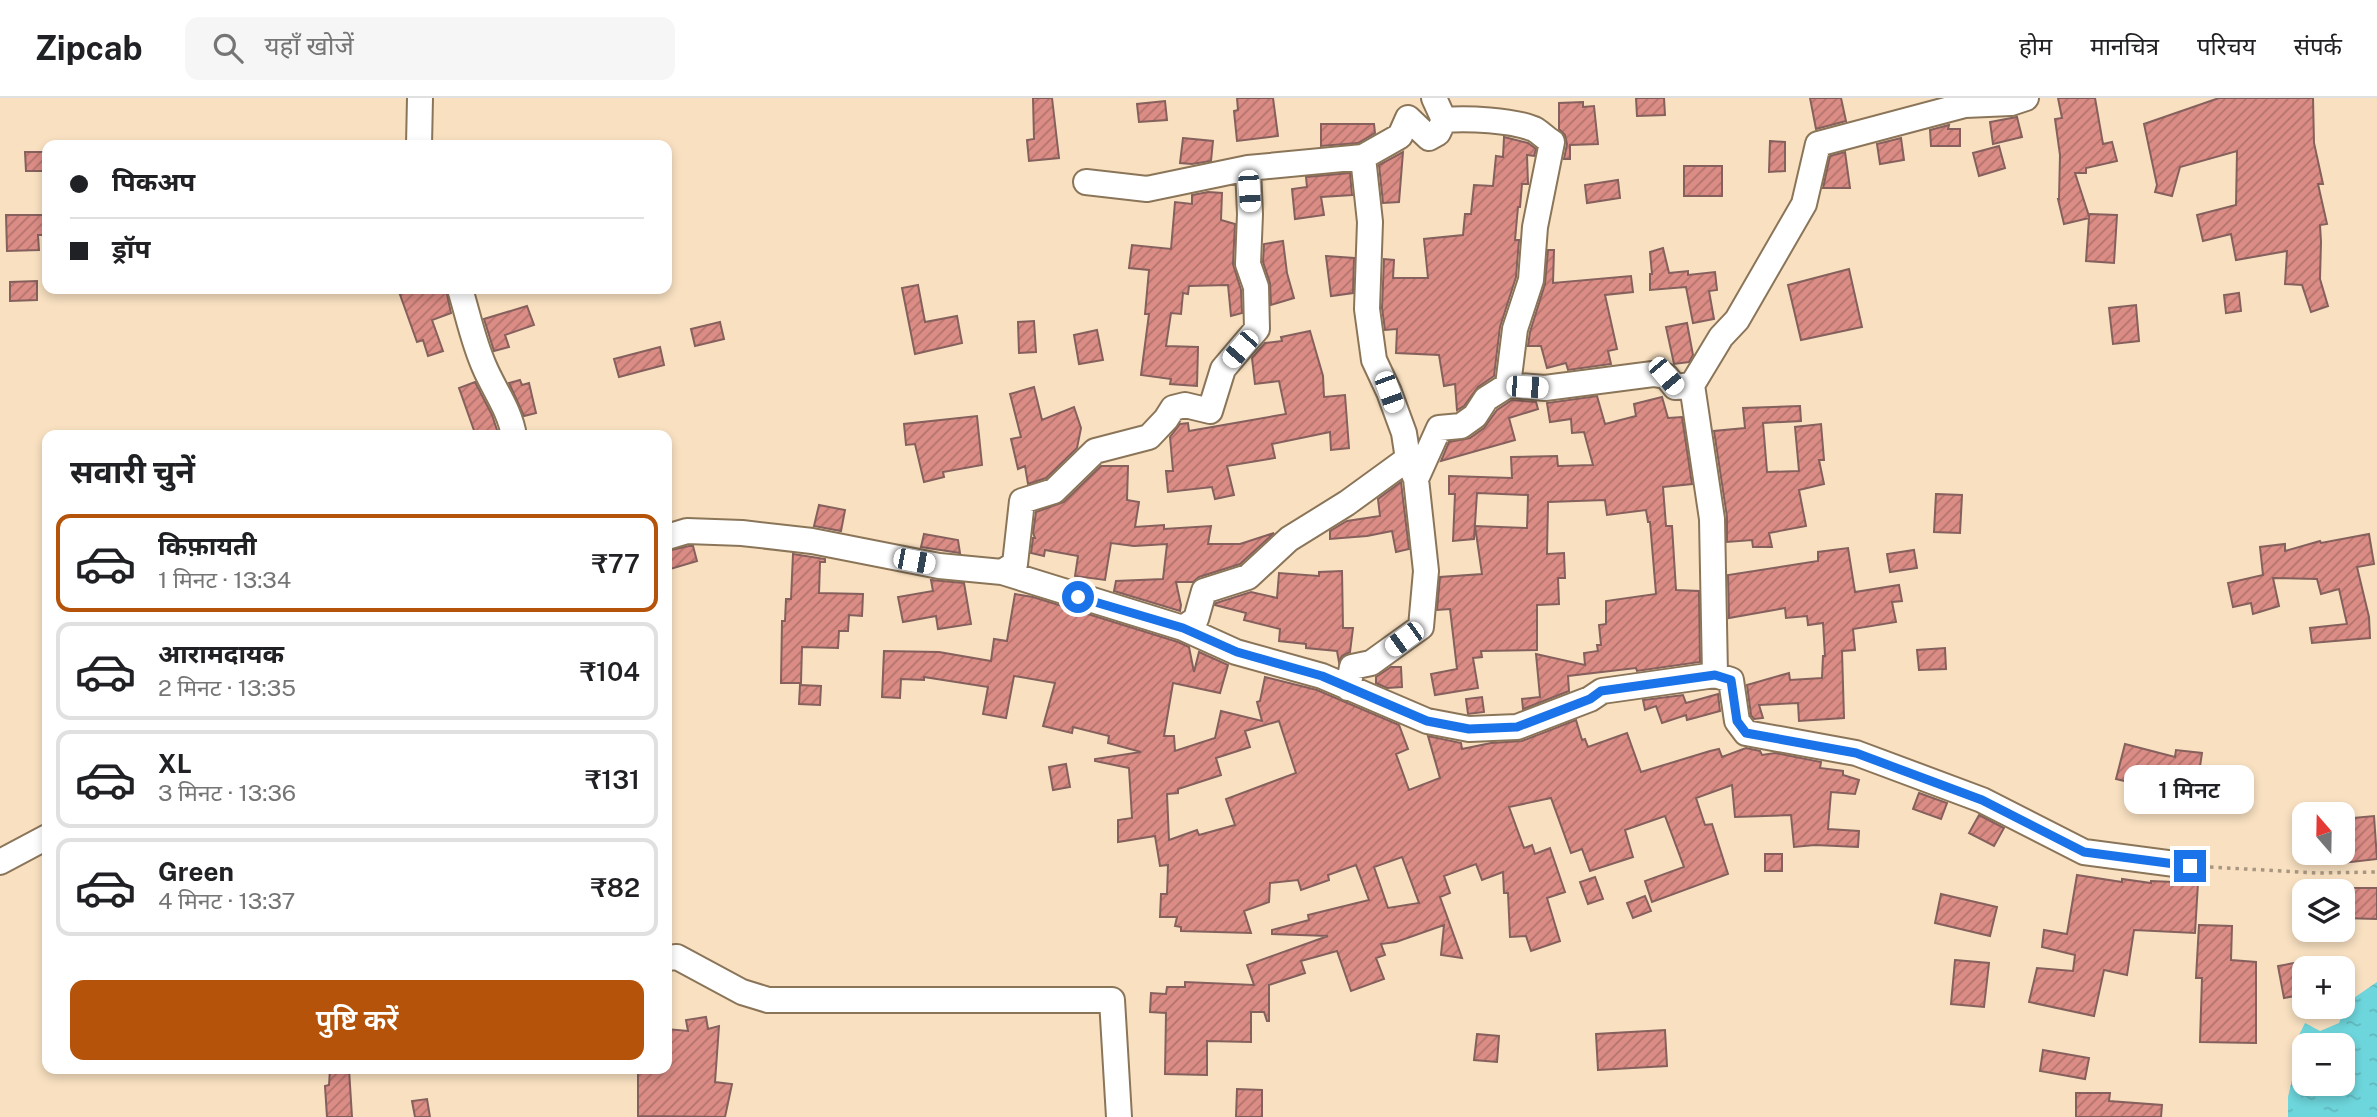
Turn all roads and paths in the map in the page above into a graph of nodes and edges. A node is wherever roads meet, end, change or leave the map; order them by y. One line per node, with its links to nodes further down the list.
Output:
1 (420, 98): 4 (street)
2 (2015, 100): 10 (street)
3 (1439, 109): 5 (street); 9 (street)
4 (419, 140)
5 (1363, 157): 6 (street); 12 (street)
6 (1248, 169): 7 (street); 14 (street)
7 (1086, 182)
8 (461, 294): 11 (street)
9 (1508, 386): 10 (street); 12 (street)
10 (1692, 386): 16 (street)
11 (513, 430)
12 (1412, 469): 15 (street); 17 (street)
13 (672, 536): 14 (street)
14 (1002, 572): 15 (street)
15 (1183, 628): 17 (street)
16 (1715, 675): 17 (street); 20 (street)
17 (1348, 688)
18 (42, 840): 19 (street)
19 (0, 862)
20 (2190, 866): 21 (path)
21 (2377, 872)
22 (672, 958): 23 (street)
23 (1119, 1117)

